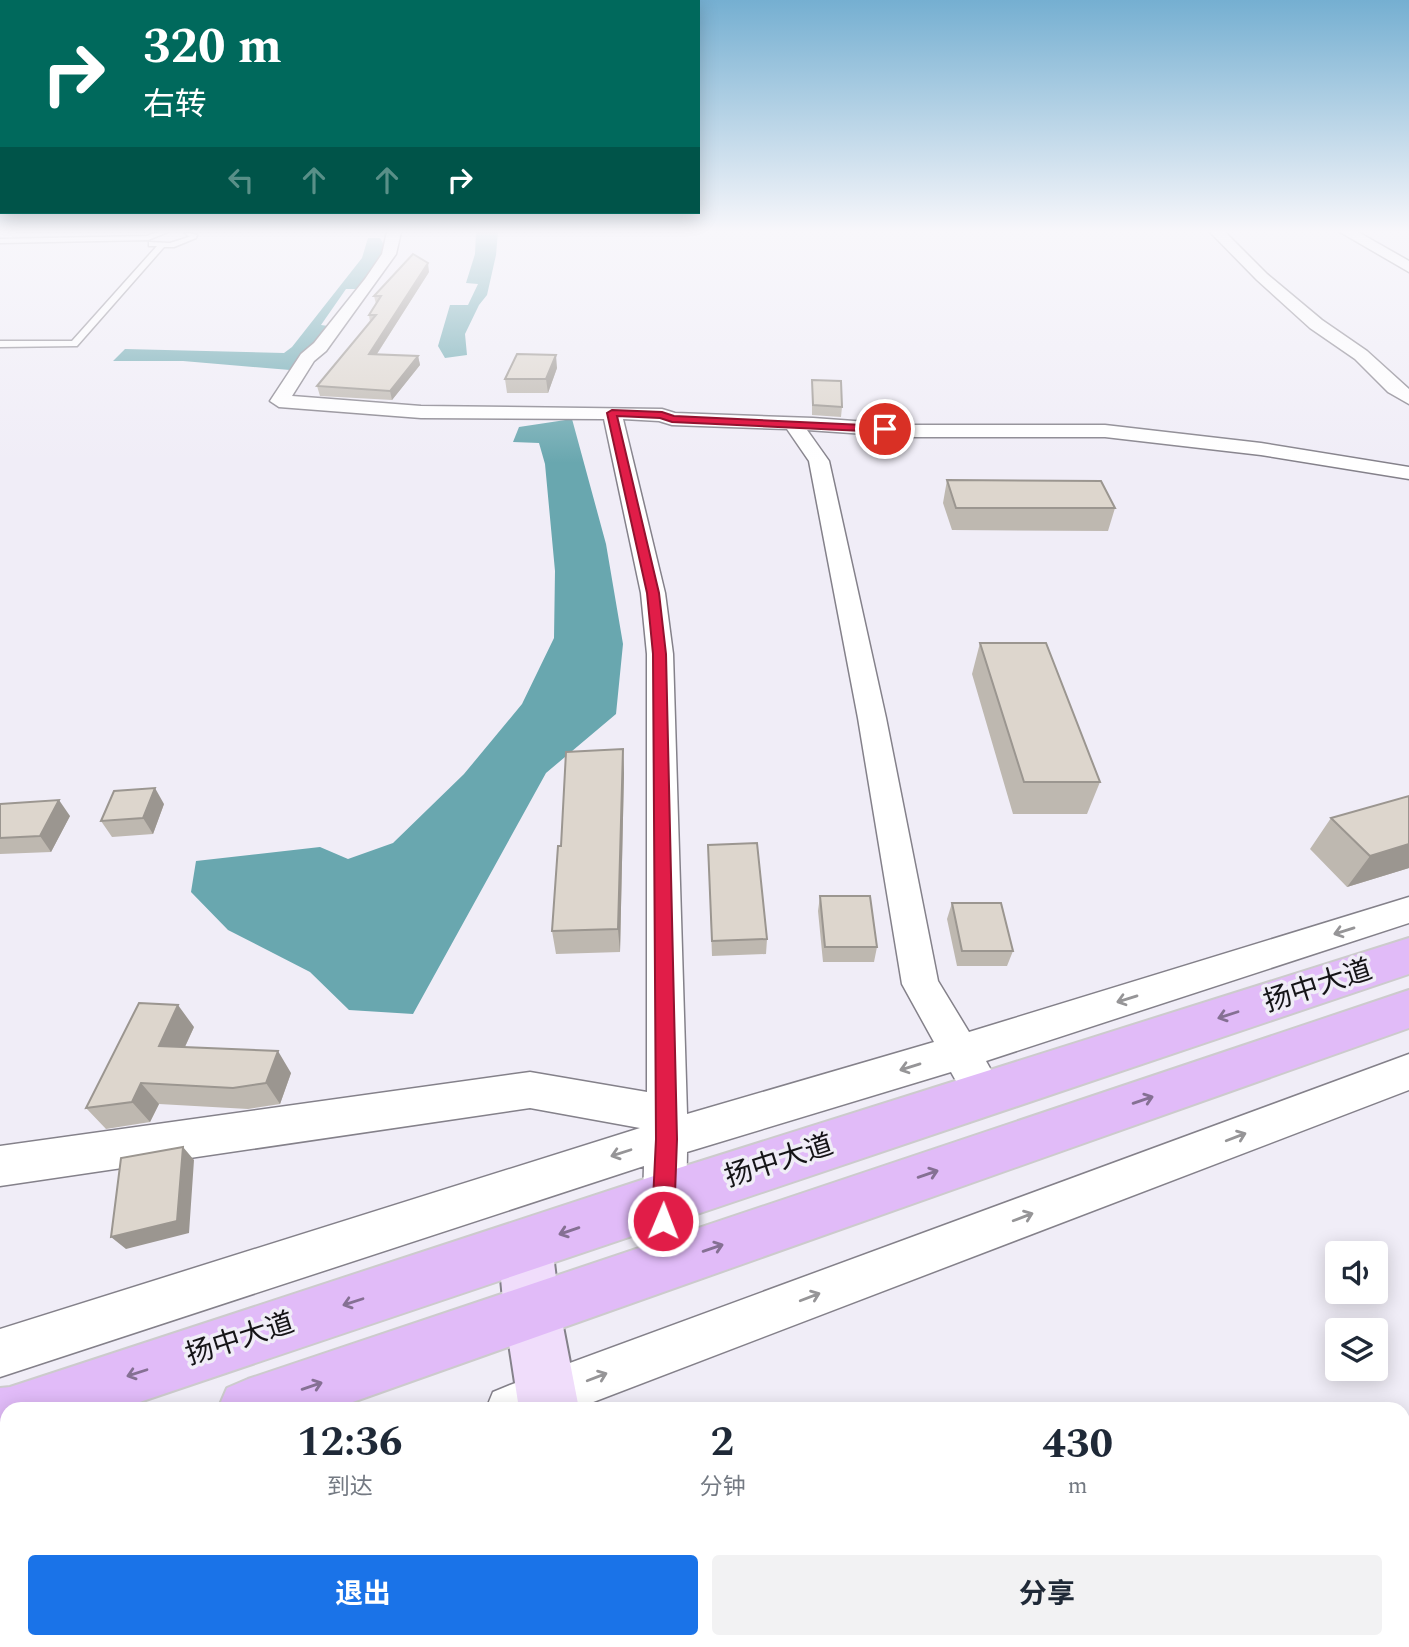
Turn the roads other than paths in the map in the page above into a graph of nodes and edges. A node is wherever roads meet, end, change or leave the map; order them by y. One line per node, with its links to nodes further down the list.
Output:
1 (105, 309): 4 (lane)
2 (349, 309): 6 (street)
3 (1299, 309): 5 (street)
4 (0, 344)
5 (1409, 398)
6 (612, 413): 7 (street); 15 (street)
7 (793, 424): 8 (street); 12 (street)
8 (1409, 472)
9 (1409, 910): 12 (street, one-way to 12)
10 (1409, 956): 14 (main road, 扬中大道, one-way to 14)
11 (1409, 1009): 19 (main road, 扬中大道, one-way to 11)
12 (960, 1052): 14 (street); 15 (street, one-way to 15)
13 (1409, 1072): 25 (street, one-way to 13)
14 (985, 1095): 17 (main road, 扬中大道)
15 (666, 1126): 16 (street); 17 (street); 21 (street, one-way to 21)
16 (0, 1166)
17 (663, 1199): 18 (main road, 扬中大道, one-way to 18); 19 (street)
18 (525, 1246): 20 (street); 22 (main road, 扬中大道, one-way to 22)
19 (663, 1266): 20 (main road, 扬中大道)
20 (532, 1311): 23 (main road, 扬中大道, one-way to 20); 24 (street)
21 (0, 1353)
22 (51, 1402)
23 (268, 1402)
24 (535, 1402)
25 (540, 1402)

